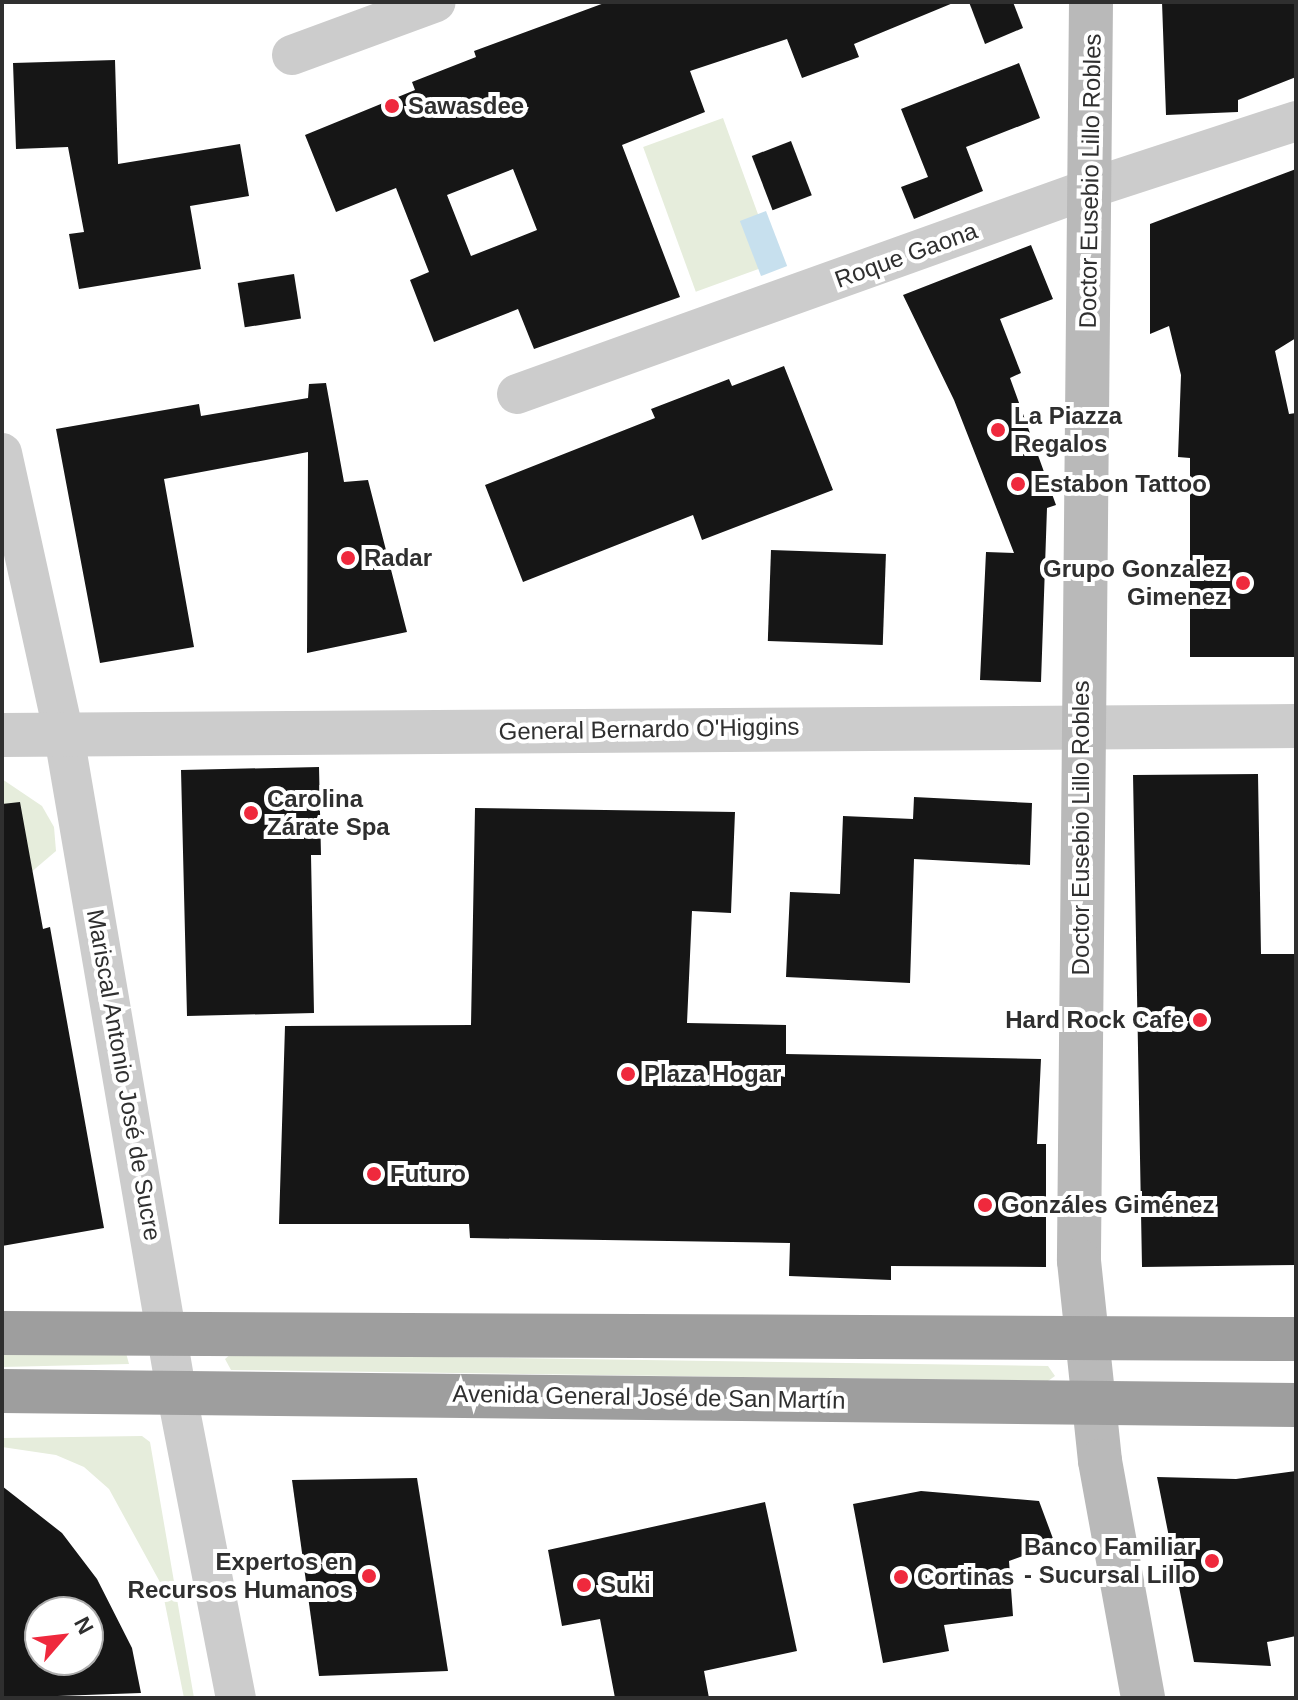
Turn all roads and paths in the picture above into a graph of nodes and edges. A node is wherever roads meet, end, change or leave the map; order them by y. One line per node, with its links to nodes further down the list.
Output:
1 (436, 2): 3 (street)
2 (1091, 2): 5 (main road, Doctor Eusebio Lillo Robles)
3 (292, 55)
4 (1296, 121): 5 (street, Roque Gaona)
5 (1091, 188): 6 (street, Roque Gaona); 8 (main road, Doctor Eusebio Lillo Robles)
6 (517, 394)
7 (2, 453): 11 (street, Mariscal Antonio José de Sucre)
8 (1080, 725): 9 (street, General Bernardo O'Higgins); 11 (street, General Bernardo O'Higgins); 14 (main road, Doctor Eusebio Lillo Robles)
9 (1296, 726)
10 (2, 735): 11 (street, General Bernardo O'Higgins)
11 (64, 736): 13 (street, Mariscal Antonio José de Sucre)
12 (2, 1333): 13 (highway)
13 (171, 1336): 14 (highway); 16 (street, Mariscal Antonio José de Sucre)
14 (1086, 1337): 15 (highway); 18 (main road, Doctor Eusebio Lillo Robles)
15 (1296, 1339)
16 (176, 1390): 17 (highway, Avenida General José de San Martín); 18 (highway, Avenida General José de San Martín); 20 (street, Mariscal Antonio José de Sucre)
17 (2, 1391)
18 (1092, 1403): 19 (highway, Avenida General José de San Martín); 21 (main road, Doctor Eusebio Lillo Robles)
19 (1296, 1405)
20 (236, 1698)
21 (1143, 1698)

